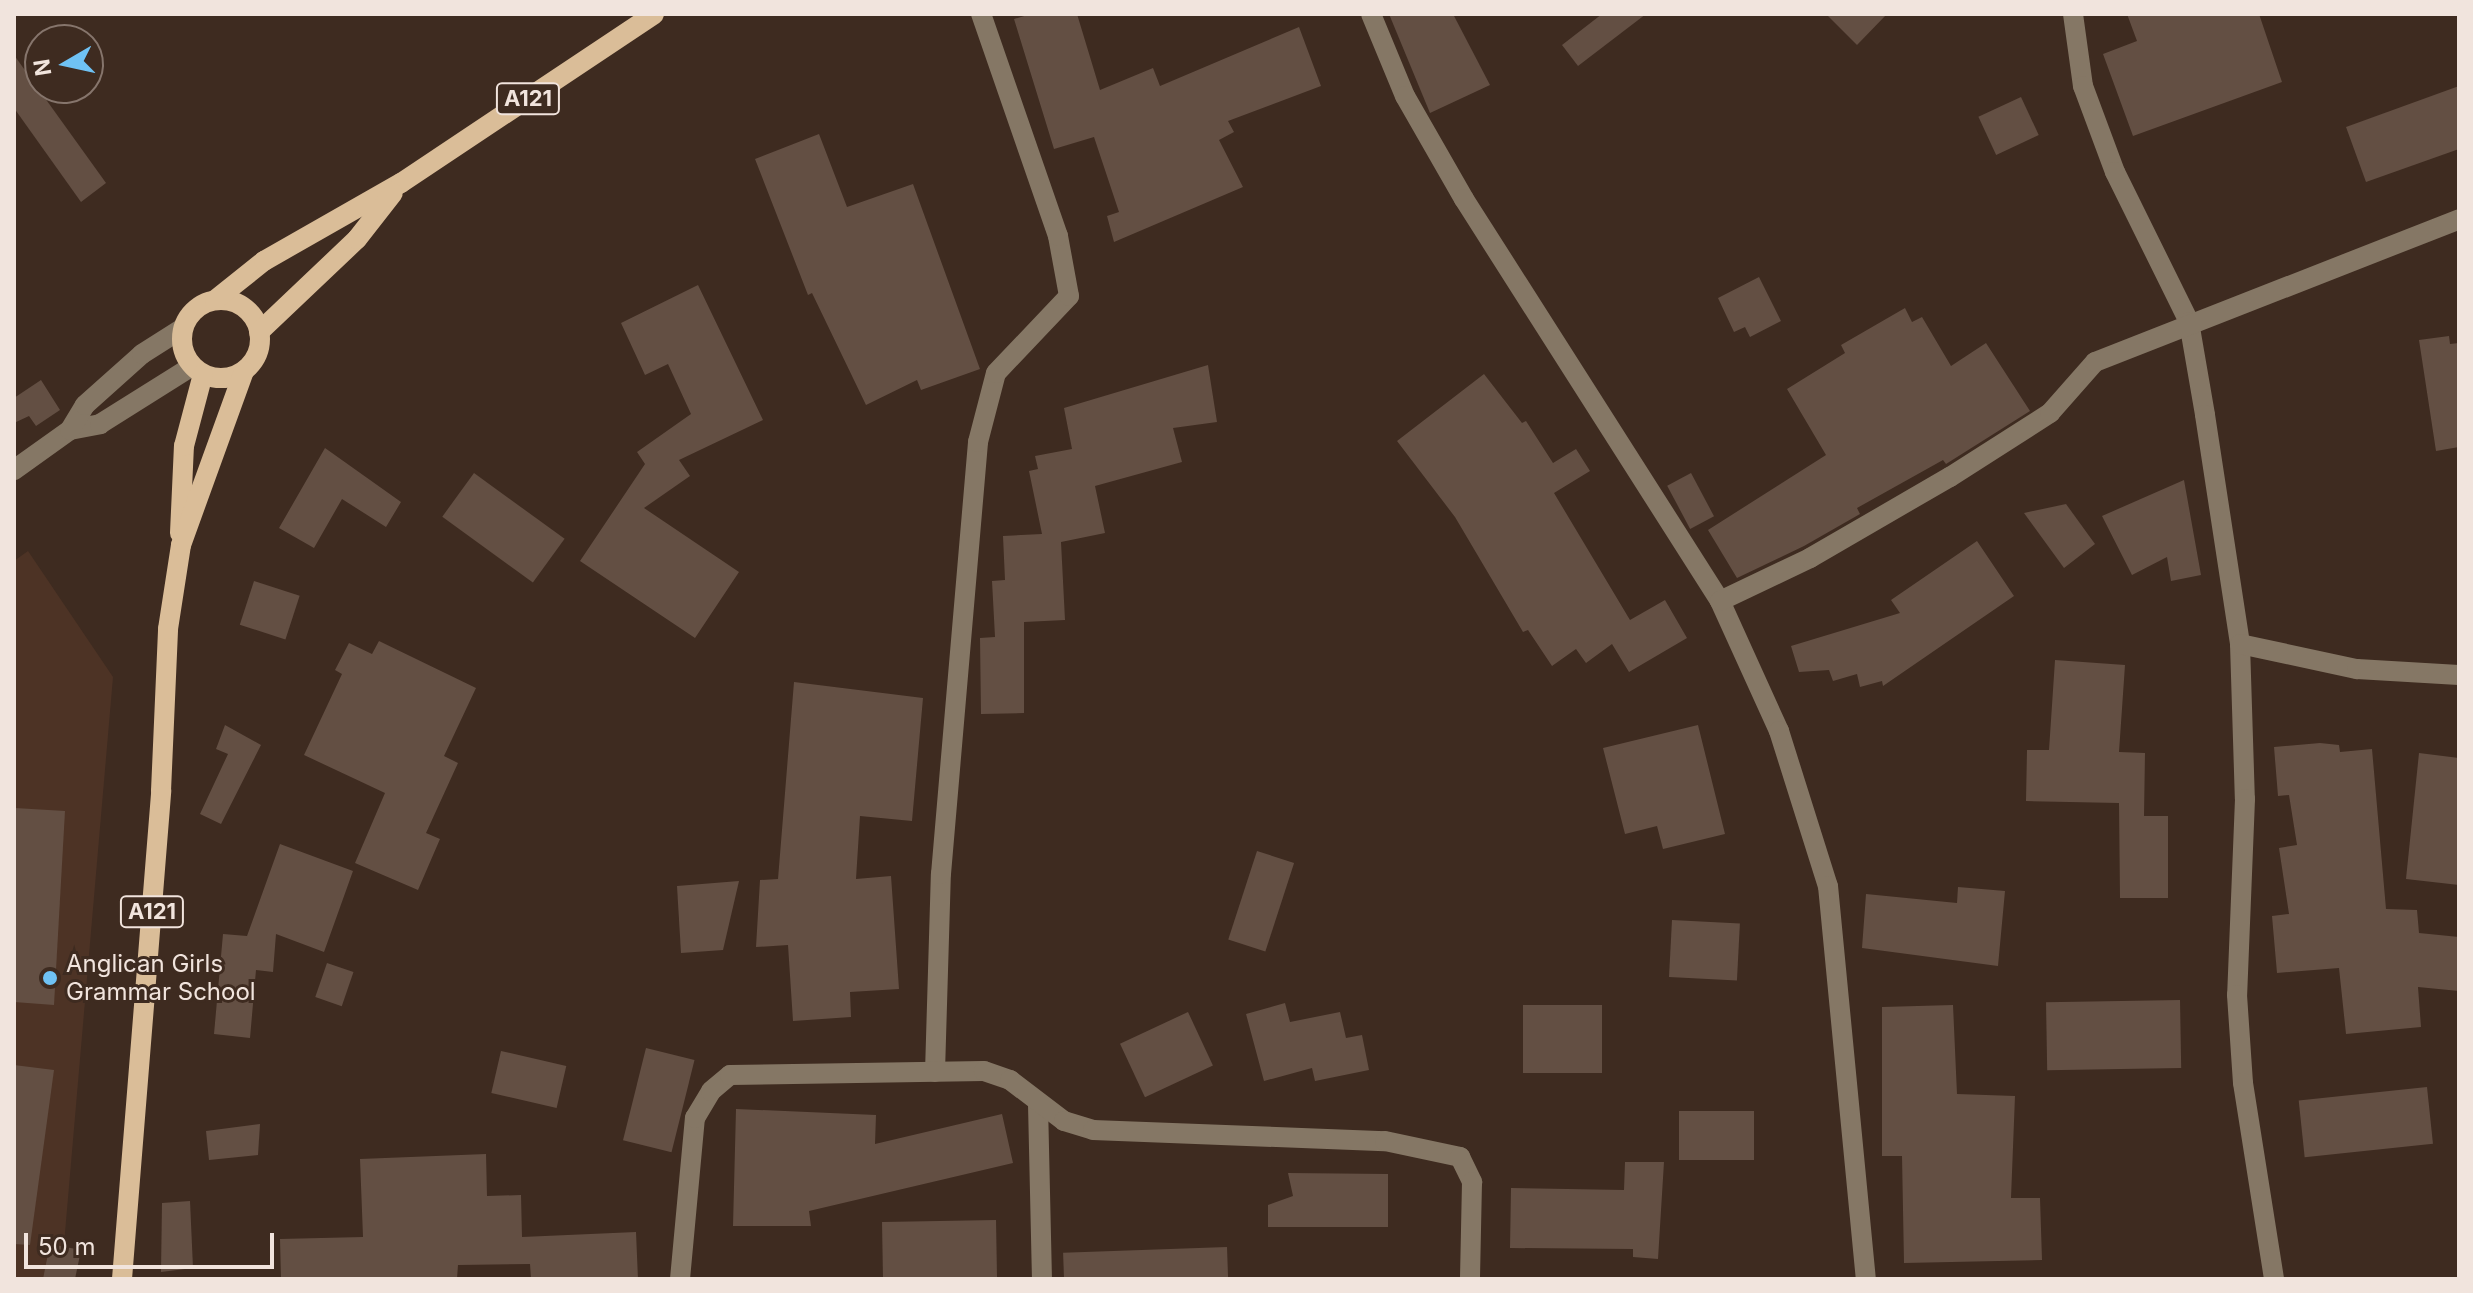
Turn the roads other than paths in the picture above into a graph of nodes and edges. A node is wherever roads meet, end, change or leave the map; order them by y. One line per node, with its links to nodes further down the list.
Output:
1 (654, 14): 5 (main road, A121)
2 (981, 14): 19 (street)
3 (1371, 14): 16 (street)
4 (2073, 14): 8 (street)
5 (401, 183): 7 (main road, A121); 10 (main road, A121)
6 (2459, 219): 8 (street)
7 (215, 300): 9 (main road, A121); 10 (main road)
8 (2189, 322): 16 (street); 17 (street)
9 (183, 328): 11 (main road, A121); 13 (street)
10 (259, 332): 12 (main road, A121)
11 (197, 371): 12 (main road); 13 (street); 15 (main road, A121)
12 (244, 371): 15 (main road, A121)
13 (70, 430): 14 (street)
14 (14, 470)
15 (181, 545): 21 (main road, A121)
16 (1720, 601): 25 (street)
17 (2240, 644): 18 (street); 26 (street)
18 (2459, 675)
19 (935, 1072): 20 (street); 22 (street)
20 (1038, 1104): 23 (street); 24 (street)
21 (122, 1279)
22 (680, 1279)
23 (1042, 1279)
24 (1470, 1279)
25 (1866, 1279)
26 (2274, 1279)

